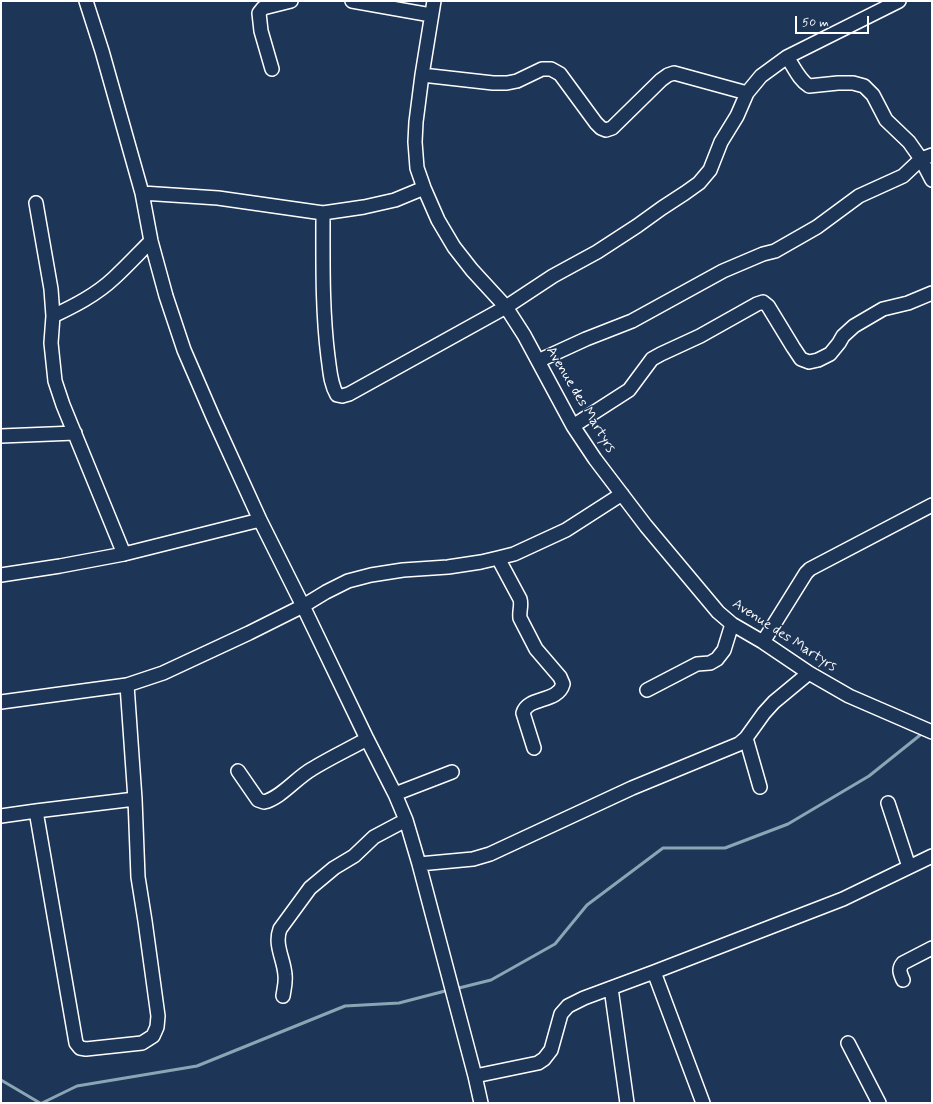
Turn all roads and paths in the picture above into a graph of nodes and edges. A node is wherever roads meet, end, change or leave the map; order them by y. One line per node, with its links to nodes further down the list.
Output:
1 (86, 1): 14 (street)
2 (292, 1): 8 (street)
3 (352, 1): 6 (street)
4 (434, 1): 6 (street, Avenue des Martyrs)
5 (899, 1): 7 (street)
6 (431, 15): 9 (street, Avenue des Martyrs)
7 (787, 57): 10 (street); 11 (street)
8 (272, 69)
9 (422, 75): 10 (street); 13 (street, Avenue des Martyrs)
10 (747, 93): 19 (street)
11 (927, 157): 12 (street); 21 (street)
12 (932, 180)
13 (424, 188): 16 (street); 19 (street, Avenue des Martyrs)
14 (142, 193): 16 (street); 17 (street)
15 (36, 203): 20 (street)
16 (323, 213): 19 (street)
17 (151, 241): 20 (street); 27 (street)
18 (932, 293): 22 (street)
19 (506, 307): 21 (street, Avenue des Martyrs)
20 (53, 316): 23 (street)
21 (538, 361): 22 (street, Avenue des Martyrs)
22 (573, 426): 25 (street, Avenue des Martyrs)
23 (75, 433): 24 (street); 28 (street)
24 (1, 436)
25 (622, 494): 29 (street); 32 (street, Avenue des Martyrs)
26 (932, 505): 33 (street)
27 (260, 520): 28 (street); 31 (street)
28 (124, 554): 30 (street)
29 (498, 558): 31 (street); 41 (street)
30 (1, 575)
31 (303, 606): 35 (street); 40 (street)
32 (732, 624): 33 (street, Avenue des Martyrs); 36 (street)
33 (763, 642): 34 (street, Avenue des Martyrs)
34 (809, 672): 38 (street, Avenue des Martyrs); 39 (street)
35 (127, 685): 37 (street); 46 (street)
36 (647, 690)
37 (1, 702)
38 (932, 732)
39 (746, 738): 44 (street); 52 (street)
40 (367, 739): 42 (street); 45 (street)
41 (534, 748)
42 (238, 771)
43 (452, 772): 45 (street)
44 (760, 787)
45 (394, 794): 50 (street)
46 (135, 799): 48 (street); 48 (street)
47 (888, 803): 53 (street)
48 (36, 810): 49 (street)
49 (1, 816)
50 (406, 820): 52 (street); 58 (street)
51 (932, 856): 53 (street)
52 (419, 864): 60 (street)
53 (909, 867): 55 (street)
54 (932, 948): 56 (street)
55 (654, 972): 57 (street); 63 (street)
56 (903, 980)
57 (611, 988): 60 (street); 62 (street)
58 (282, 996)
59 (848, 1043): 64 (street)
60 (475, 1076): 61 (street)
61 (481, 1103)
62 (627, 1103)
63 (703, 1103)
64 (880, 1103)

